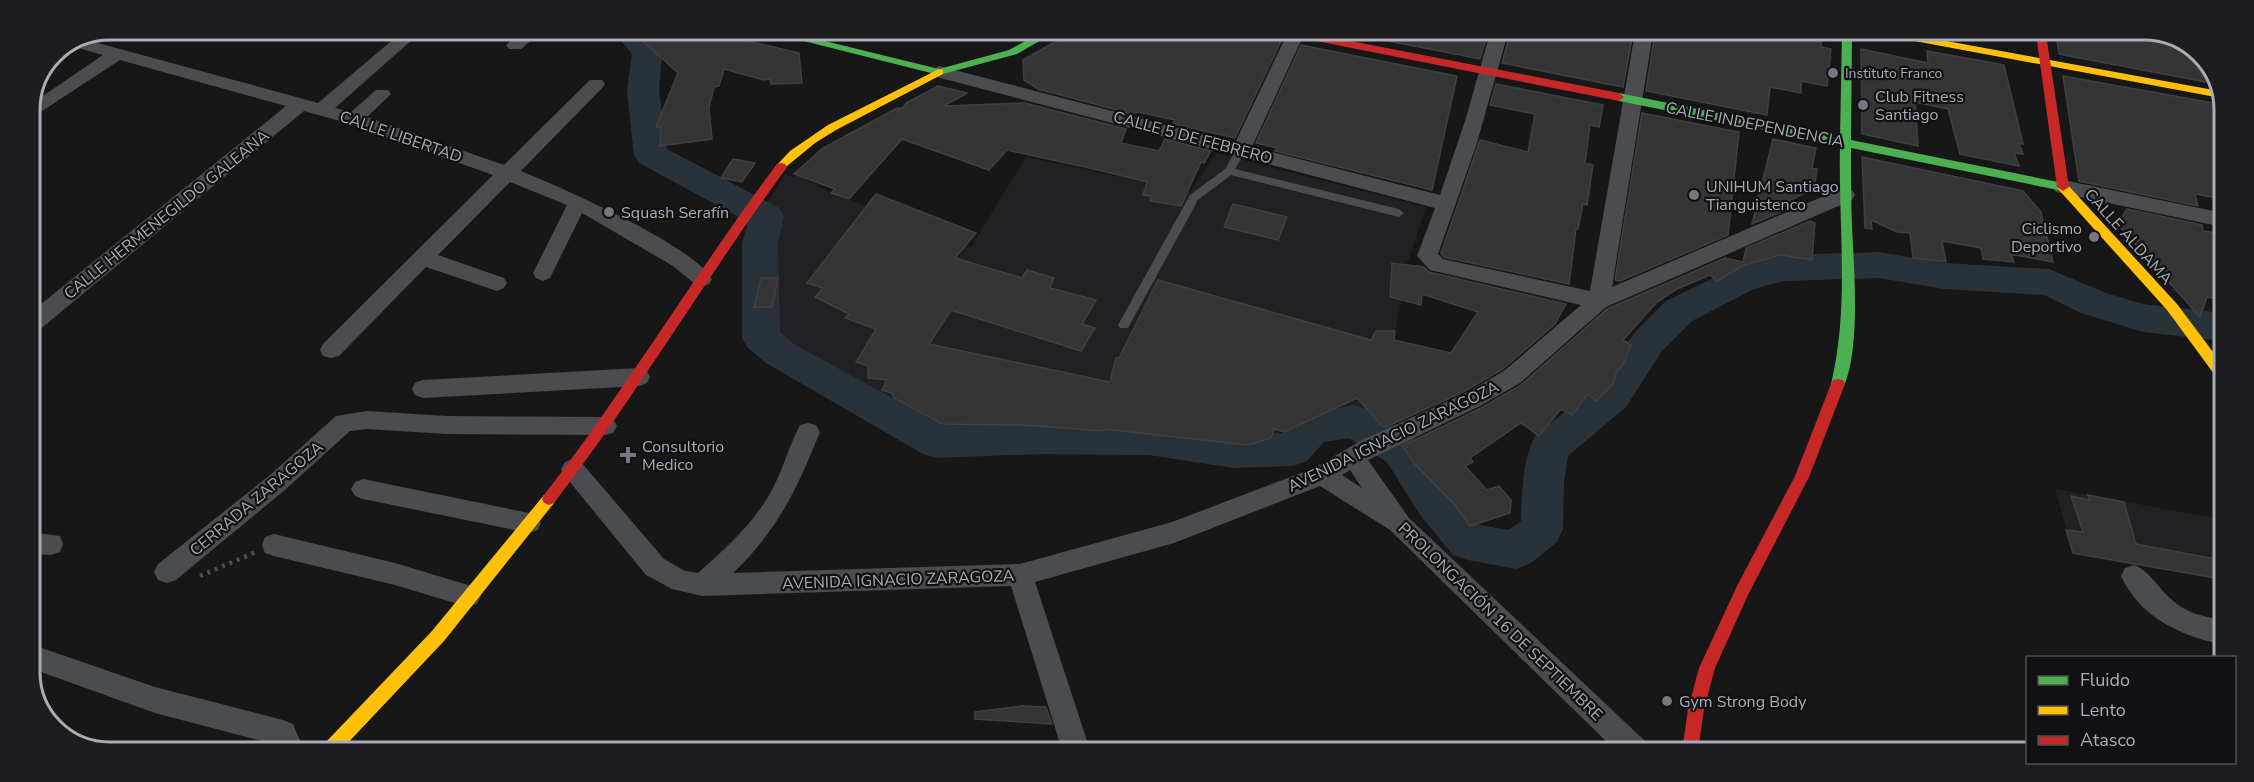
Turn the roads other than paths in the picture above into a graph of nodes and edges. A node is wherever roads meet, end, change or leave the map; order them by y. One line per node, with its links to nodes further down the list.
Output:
1 (401, 41): 24 (street)
2 (520, 41): 13 (street)
3 (810, 41): 16 (street)
4 (1034, 41): 16 (street)
5 (1289, 41): 27 (street)
6 (1333, 41): 17 (street, CALLE INDEPENDENCIA)
7 (1497, 41): 17 (street)
8 (1643, 41): 21 (street)
9 (1847, 41): 26 (street)
10 (1934, 41): 15 (street)
11 (2042, 41): 15 (street)
12 (86, 45): 14 (street, CALLE LIBERTAD)
13 (515, 45)
14 (115, 55): 22 (street); 23 (street, CALLE LIBERTAD)
15 (2046, 60): 19 (street); 30 (street)
16 (939, 72): 27 (street, CALLE 5 DE FEBRERO); 38 (street)
17 (1490, 72): 21 (street, CALLE INDEPENDENCIA); 33 (street)
18 (596, 84): 29 (street)
19 (2211, 93)
20 (382, 94): 25 (street)
21 (1634, 100): 26 (street, CALLE INDEPENDENCIA); 40 (street)
22 (41, 104)
23 (302, 104): 24 (street, CALLE LIBERTAD); 41 (street, CALLE HERMENEGILDO GALEANA)
24 (322, 110): 25 (street, CALLE LIBERTAD)
25 (354, 119): 29 (street, CALLE LIBERTAD)
26 (1847, 141): 30 (street, CALLE INDEPENDENCIA); 31 (street)
27 (1241, 150): 28 (lane); 33 (street, CALLE 5 DE FEBRERO)
28 (1229, 171): 34 (lane); 42 (lane)
29 (509, 174): 32 (street, CALLE LIBERTAD); 36 (street)
30 (2063, 188): 35 (street, CALLE INDEPENDENCIA); 44 (street, CALLE ALDAMA)
31 (1845, 195): 40 (street, AVENIDA IGNACIO ZARAGOZA); 67 (street)
32 (578, 202): 37 (street); 38 (street, CALLE LIBERTAD)
33 (1447, 204): 40 (street)
34 (1399, 213)
35 (2213, 218)
36 (423, 258): 39 (street); 43 (street)
37 (543, 273)
38 (702, 279): 45 (street)
39 (497, 283)
40 (1599, 301): 49 (street, AVENIDA IGNACIO ZARAGOZA)
41 (41, 316)
42 (1124, 325)
43 (331, 350)
44 (2213, 361)
45 (639, 377): 46 (street); 47 (street)
46 (423, 389)
47 (604, 426): 50 (street); 56 (street, CERRADA ZARAGOZA)
48 (808, 432): 59 (street)
49 (1362, 452): 51 (street, AVENIDA IGNACIO ZARAGOZA); 54 (street, PROLONGACIÓN 16 DE SEPTIEMBRE)
50 (573, 469): 53 (street); 59 (street, AVENIDA IGNACIO ZARAGOZA)
51 (1322, 475): 54 (street); 57 (street, AVENIDA IGNACIO ZARAGOZA)
52 (363, 489): 53 (street)
53 (529, 523): 60 (street)
54 (1400, 525): 66 (street, PROLONGACIÓN 16 DE SEPTIEMBRE)
55 (274, 545): 60 (street)
56 (167, 572)
57 (1020, 575): 59 (street, AVENIDA IGNACIO ZARAGOZA); 65 (street)
58 (2134, 576): 61 (street)
59 (702, 585)
60 (468, 596): 64 (street)
61 (2214, 631)
62 (41, 658): 63 (street)
63 (287, 742)
64 (338, 742)
65 (1077, 742)
66 (1627, 742)
67 (1691, 742)

